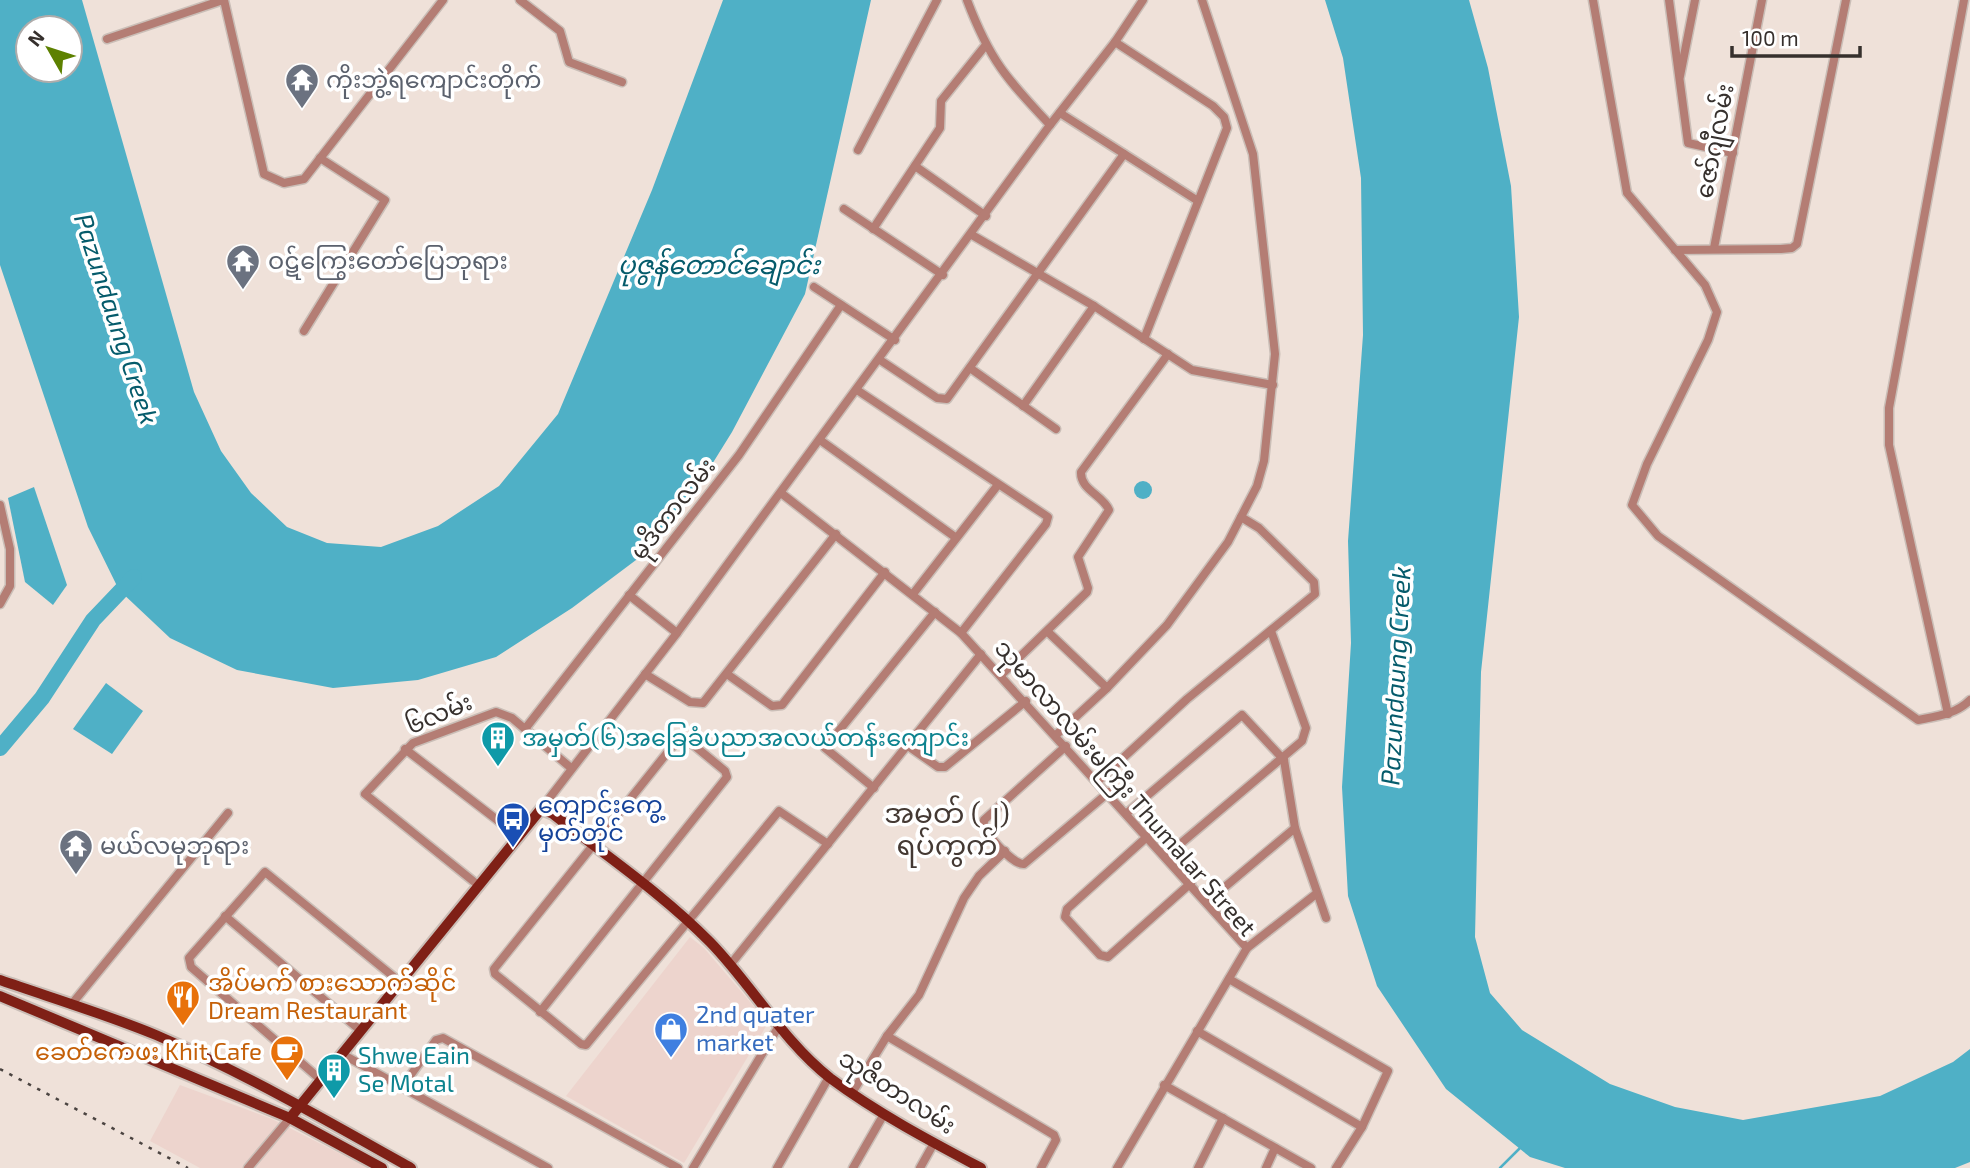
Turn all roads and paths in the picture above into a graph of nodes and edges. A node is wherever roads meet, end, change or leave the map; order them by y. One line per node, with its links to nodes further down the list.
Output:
1 (224, 0): 14 (street); 24 (street)
2 (443, 0): 24 (street)
3 (520, 0): 17 (street)
4 (937, 0): 21 (street)
5 (967, 0): 16 (street)
6 (1143, 0): 15 (street)
7 (1202, 0): 44 (street)
8 (1592, 0): 32 (street)
9 (1669, 0): 18 (street)
10 (1695, 0): 18 (street)
11 (1762, 0): 22 (street, ဇော်ဂျီလမ်း)
12 (1846, 0): 31 (street)
13 (1965, 0): 71 (street)
14 (107, 39)
15 (1115, 42): 19 (street); 26 (street)
16 (985, 46): 20 (street); 25 (street)
17 (622, 82)
18 (1679, 85): 22 (street)
19 (1060, 113): 20 (street); 23 (street)
20 (1050, 125): 28 (street)
21 (858, 150)
22 (1733, 153): 31 (street, ဇော်ဂျီလမ်း)
23 (1124, 155): 26 (street); 33 (street)
24 (320, 158): 38 (street)
25 (915, 166): 28 (street); 29 (street)
26 (1198, 201): 39 (street)
27 (844, 209): 29 (street)
28 (986, 216): 30 (street)
29 (873, 229): 34 (street)
30 (972, 235): 33 (street); 34 (street)
31 (1714, 248): 32 (street)
32 (1675, 250): 71 (street)
33 (1037, 273): 37 (street); 43 (street)
34 (943, 275): 40 (street)
35 (814, 287): 36 (street)
36 (841, 305): 40 (street); 57 (street, မုဒိတာလမ်း)
37 (1094, 306): 39 (street); 46 (street)
38 (304, 331)
39 (1144, 339): 41 (street)
40 (894, 340): 42 (street)
41 (1168, 355): 44 (street); 61 (street)
42 (880, 360): 43 (street); 45 (street)
43 (970, 368): 46 (street)
44 (1273, 385): 52 (street)
45 (857, 390): 48 (street); 49 (street)
46 (1024, 406): 47 (street)
47 (1056, 429)
48 (820, 440): 50 (street); 54 (street)
49 (997, 486): 54 (street); 63 (street)
50 (781, 493): 53 (street, သုမာလာလမ်းမကြီး Thumalar Street); 62 (street)
51 (0, 505): 58 (street)
52 (1241, 517): 60 (street); 68 (street)
53 (836, 534): 55 (street, သုမာလာလမ်းမကြီး Thumalar Street); 66 (street)
54 (955, 537): 56 (street)
55 (884, 572): 56 (street, သုမာလာလမ်းမကြီး Thumalar Street); 66 (street)
56 (913, 594): 59 (street, သုမာလာလမ်းမကြီး Thumalar Street)
57 (629, 595): 62 (street); 72 (street, မုဒိတာလမ်း)
58 (0, 604)
59 (935, 612): 63 (street, သုမာလာလမ်းမကြီး Thumalar Street); 80 (street)
60 (1271, 631): 77 (street); 79 (street)
61 (1048, 632): 67 (street); 68 (street)
62 (677, 633): 65 (street)
63 (961, 633): 64 (street, သုမာလာလမ်းမကြီး Thumalar Street)
64 (982, 654): 67 (street, သုမာလာလမ်းမကြီး Thumalar Street); 74 (street)
65 (645, 674): 66 (street); 78 (street)
66 (727, 674)
67 (1001, 675): 70 (street, သုမာလာလမ်းမကြီး Thumalar Street)
68 (1107, 688): 73 (street)
69 (1970, 699): 71 (street)
70 (1026, 701): 73 (street, သုမာလာလမ်းမကြီး Thumalar Street); 74 (street)
71 (1948, 714)
72 (525, 729): 76 (street, ၆လမ်း); 78 (street, ၆လမ်း)
73 (1056, 734): 75 (street, သုမာလာလမ်းမကြီး Thumalar Street)
74 (908, 746): 80 (street)
75 (1066, 746): 79 (street, သုမာလာလမ်းမကြီး Thumalar Street); 90 (street)
76 (405, 749): 86 (street); 94 (street, ၆လမ်း)
77 (1284, 760): 84 (street); 85 (street); 91 (street)
78 (571, 768): 82 (street)
79 (1098, 780): 81 (street, သုမာလာလမ်းမကြီး Thumalar Street)
80 (874, 788): 88 (street)
81 (1109, 792): 84 (street, သုမာလာလမ်းမကြီး Thumalar Street); 90 (street)
82 (541, 809): 86 (main road); 89 (main road, သုဇိတာလမ်း)
83 (228, 813): 106 (street)
84 (1127, 813): 87 (street, သုမာလာလမ်းမကြီး Thumalar Street)
85 (1295, 828): 95 (street); 96 (street)
86 (518, 836): 94 (main road)
87 (1148, 836): 91 (street, သုမာလာလမ်းမကြီး Thumalar Street); 93 (street)
88 (828, 844): 99 (street); 101 (street)
89 (593, 846): 92 (main road, သုဇိတာလမ်း); 92 (street); 107 (street)
90 (1005, 851): 111 (street)
91 (1166, 856): 93 (street, သုမာလာလမ်းမကြီး Thumalar Street)
92 (641, 883): 99 (main road, သုဇိတာလမ်း); 107 (street)
93 (1191, 883): 96 (street, သုမာလာလမ်းမကြီး Thumalar Street)
94 (478, 885): 104 (main road)
95 (1316, 894): 98 (street); 100 (street)
96 (1208, 902): 100 (street, သုမာလာလမ်းမကြီး Thumalar Street)
97 (225, 916): 104 (street); 109 (street); 114 (street)
98 (1326, 918)
99 (689, 922): 101 (main road, သုဇိတာလမ်း); 107 (street)
100 (1247, 948): 102 (street, သုမာလာလမ်းမကြီး Thumalar Street)
101 (730, 965): 108 (main road, သုဇိတာလမ်း)
102 (1229, 979): 110 (street, သုမာလာလမ်းမကြီး Thumalar Street); 122 (street)
103 (0, 980): 106 (main road)
104 (400, 982): 109 (main road)
105 (0, 996): 120 (main road)
106 (71, 1005): 118 (main road)
107 (540, 1012)
108 (779, 1026): 113 (main road, သုဇိတာလမ်း); 130 (street)
109 (361, 1031): 112 (main road)
110 (1197, 1031): 115 (street, သုမာလာလမ်းမကြီး Thumalar Street); 122 (street)
111 (887, 1036): 117 (street); 135 (street)
112 (342, 1054): 114 (main road); 116 (street)
113 (829, 1077): 117 (main road, သုဇိတာလမ်း); 131 (street)
114 (321, 1080): 118 (main road)
115 (1164, 1085): 121 (street); 136 (street, သုမာလာလမ်းမကြီး Thumalar Street)
116 (402, 1087): 128 (street); 129 (street)
117 (852, 1093): 119 (main road, သုဇိတာလမ်း)
118 (300, 1105): 120 (main road); 127 (main road)
119 (884, 1114): 123 (main road, သုဇိတာလမ်း); 132 (street)
120 (290, 1118): 125 (street); 126 (main road)
121 (1223, 1118): 124 (street); 137 (street)
122 (1362, 1126): 140 (street)
123 (934, 1143): 133 (street); 134 (main road, သုဇိတာလမ်း)
124 (1275, 1148): 138 (street); 139 (street)
125 (248, 1168)
126 (382, 1168)
127 (411, 1168)
128 (548, 1168)
129 (678, 1168)
130 (693, 1168)
131 (777, 1168)
132 (853, 1168)
133 (920, 1168)
134 (981, 1168)
135 (1041, 1168)
136 (1117, 1168)
137 (1198, 1168)
138 (1266, 1168)
139 (1311, 1168)
140 (1336, 1168)

